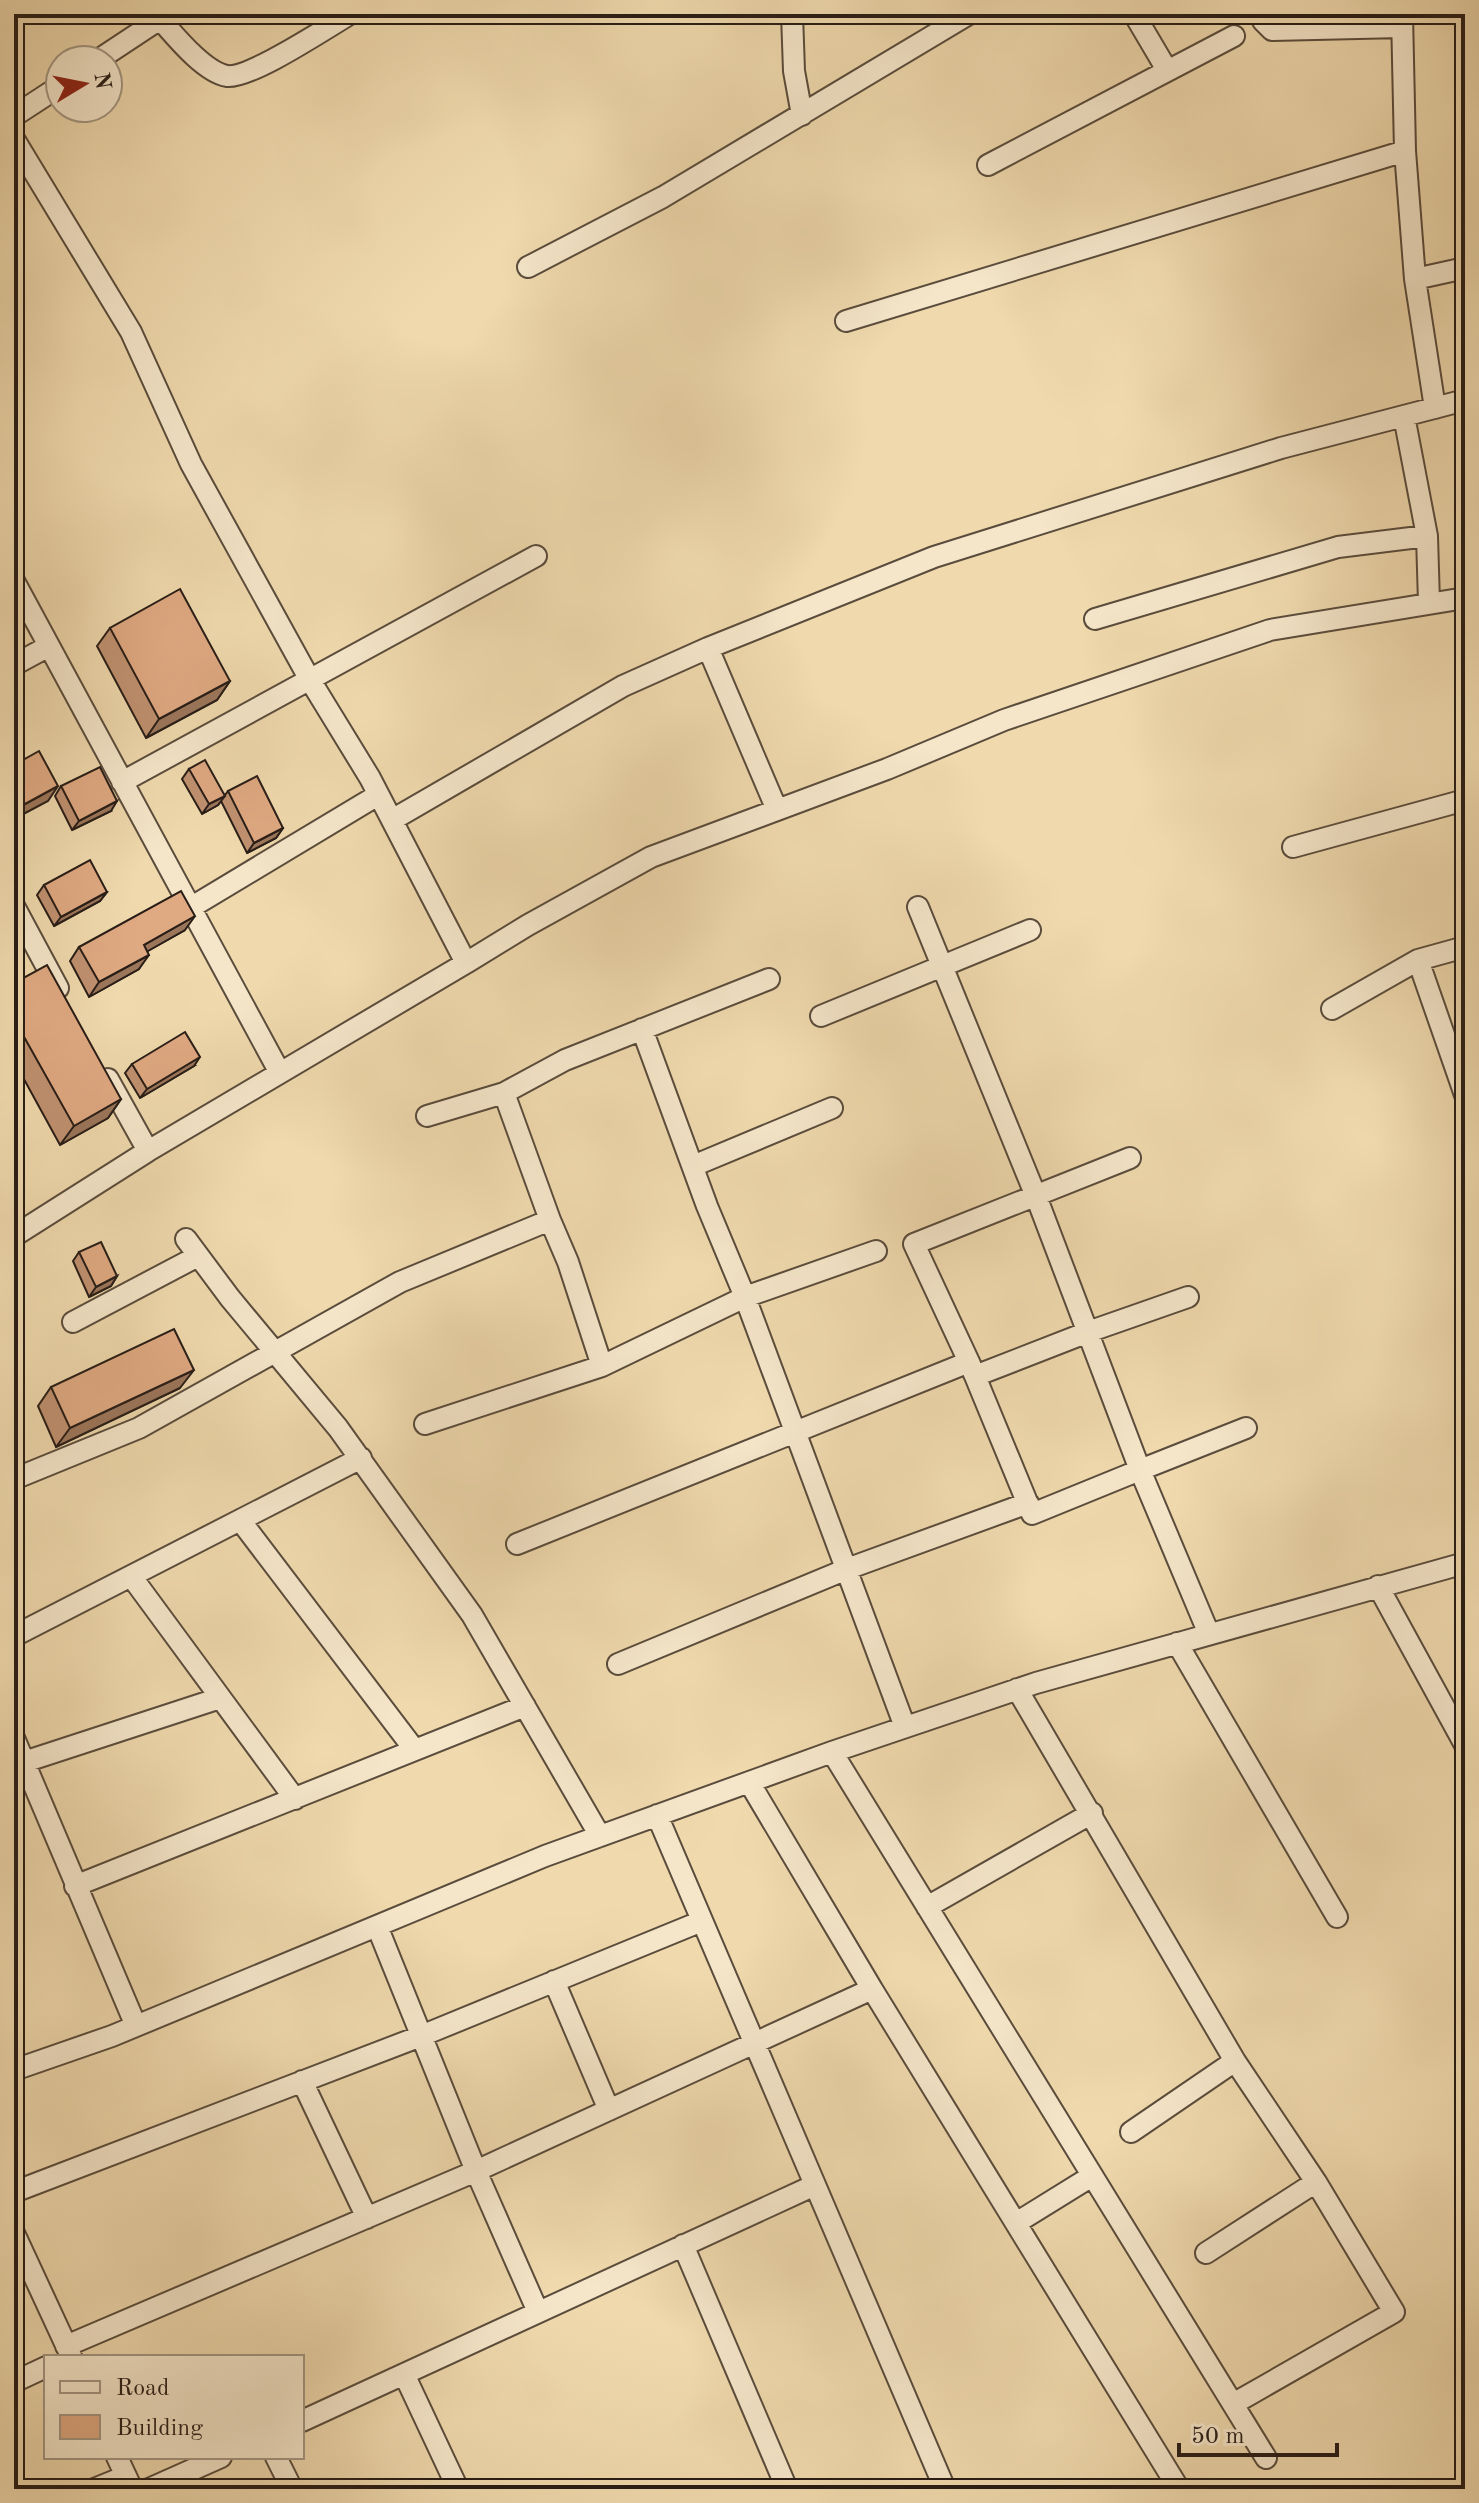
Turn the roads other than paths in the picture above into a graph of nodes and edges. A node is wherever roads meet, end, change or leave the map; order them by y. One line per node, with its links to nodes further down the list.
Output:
1 (350, 14): 6 (street)
2 (792, 14): 12 (street)
3 (969, 14): 12 (street)
4 (1134, 14): 10 (street)
5 (1261, 14): 7 (street)
6 (159, 17): 9 (street)
7 (1402, 21): 15 (street)
8 (1234, 36): 10 (street)
9 (121, 44)
10 (1167, 70): 16 (street)
11 (44, 96): 13 (street)
12 (802, 115): 17 (street)
13 (14, 116)
14 (15, 145): 33 (street)
15 (1405, 151): 19 (street); 20 (street)
16 (988, 165)
17 (528, 267)
18 (1465, 268): 19 (street)
19 (1415, 279): 22 (street)
20 (846, 321)
21 (1465, 400): 22 (street)
22 (1435, 408): 23 (street)
23 (1404, 416): 24 (street); 31 (street)
24 (1427, 536): 28 (street); 29 (street)
25 (536, 556): 33 (street)
26 (14, 581): 30 (street)
27 (1465, 598): 28 (street)
28 (1429, 603): 37 (street)
29 (1095, 619)
30 (49, 646): 32 (street); 34 (street)
31 (708, 648): 37 (street); 38 (street)
32 (14, 665)
33 (310, 680): 34 (street); 35 (street)
34 (122, 782): 42 (street)
35 (378, 795): 38 (street); 42 (street)
36 (1465, 800): 39 (street)
37 (777, 810): 46 (street)
38 (392, 820): 46 (street)
39 (1293, 847)
40 (14, 906): 49 (street)
41 (918, 907): 47 (street)
42 (190, 908): 54 (street)
43 (1030, 930): 47 (street)
44 (1465, 947): 45 (street)
45 (1418, 960): 50 (street); 56 (street)
46 (466, 963): 54 (street)
47 (942, 965): 51 (street); 62 (street)
48 (769, 979): 52 (street)
49 (66, 1002)
50 (1332, 1009)
51 (821, 1016)
52 (642, 1029): 55 (street); 61 (street)
53 (96, 1056): 59 (street)
54 (280, 1073): 59 (street)
55 (504, 1093): 58 (street); 63 (street)
56 (1465, 1095)
57 (832, 1108): 61 (street)
58 (427, 1116)
59 (148, 1151): 64 (street)
60 (1130, 1158): 62 (street)
61 (693, 1166): 66 (street)
62 (1036, 1196): 69 (street); 72 (street)
63 (550, 1220): 70 (street); 71 (street)
64 (14, 1236)
65 (876, 1251): 66 (street)
66 (745, 1297): 71 (street); 75 (street)
67 (1188, 1297): 69 (street)
68 (73, 1322): 70 (street)
69 (1088, 1332): 72 (street); 77 (street)
70 (274, 1351): 76 (street); 78 (street)
71 (602, 1366): 73 (street)
72 (972, 1369): 75 (street); 79 (street)
73 (425, 1424)
74 (1246, 1428): 77 (street)
75 (794, 1432): 81 (street); 83 (street)
76 (361, 1458): 80 (street); 92 (street)
77 (1140, 1470): 79 (street); 86 (street)
78 (14, 1479)
79 (1028, 1503): 83 (street)
80 (240, 1520): 84 (street); 96 (street)
81 (517, 1544)
82 (1465, 1563): 85 (street)
83 (847, 1569): 89 (street); 93 (street)
84 (131, 1576): 87 (street); 91 (street)
85 (1378, 1586): 86 (street); 95 (street)
86 (1209, 1634): 88 (street)
87 (14, 1636)
88 (1177, 1643): 90 (street); 106 (street)
89 (618, 1664)
90 (1017, 1689): 93 (street); 101 (street)
91 (220, 1698): 98 (street); 100 (street)
92 (525, 1706): 96 (street); 103 (street)
93 (905, 1727): 97 (street)
94 (14, 1738): 98 (street)
95 (1464, 1742)
96 (414, 1749): 100 (street)
97 (832, 1752): 99 (street); 105 (street)
98 (24, 1762): 104 (street)
99 (749, 1782): 102 (street); 110 (street)
100 (295, 1799): 104 (street)
101 (1092, 1813): 105 (street); 114 (street)
102 (657, 1815): 103 (street); 107 (street)
103 (600, 1836): 108 (street)
104 (75, 1886): 111 (street)
105 (927, 1907): 120 (street)
106 (1337, 1917)
107 (702, 1921): 109 (street); 113 (street)
108 (377, 1926): 111 (street); 112 (street)
109 (554, 1981): 112 (street); 117 (street)
110 (872, 1989): 113 (street); 125 (street)
111 (136, 2026): 115 (street)
112 (421, 2036): 116 (street); 119 (street)
113 (754, 2043): 117 (street); 122 (street)
114 (1235, 2061): 118 (street); 121 (street)
115 (14, 2070)
116 (302, 2081): 123 (street); 124 (street)
117 (609, 2110): 119 (street)
118 (1131, 2132)
119 (476, 2171): 124 (street); 129 (street)
120 (1092, 2176): 125 (street); 134 (street)
121 (1316, 2182): 128 (street); 134 (street)
122 (815, 2185): 127 (street); 145 (street)
123 (14, 2192)
124 (367, 2218): 130 (street)
125 (1016, 2223): 146 (street)
126 (14, 2233): 130 (street)
127 (683, 2245): 129 (street); 144 (street)
128 (1206, 2253)
129 (538, 2312): 132 (street)
130 (69, 2354)
131 (44, 2368): 133 (street)
132 (404, 2374): 135 (street); 143 (street)
133 (14, 2382)
134 (1233, 2404): 136 (street)
135 (304, 2420)
136 (1266, 2458)
137 (216, 2459): 141 (street)
138 (277, 2459): 142 (street)
139 (125, 2474): 140 (street)
140 (94, 2489)
141 (149, 2489)
142 (292, 2489)
143 (458, 2489)
144 (787, 2489)
145 (945, 2489)
146 (1179, 2489)

